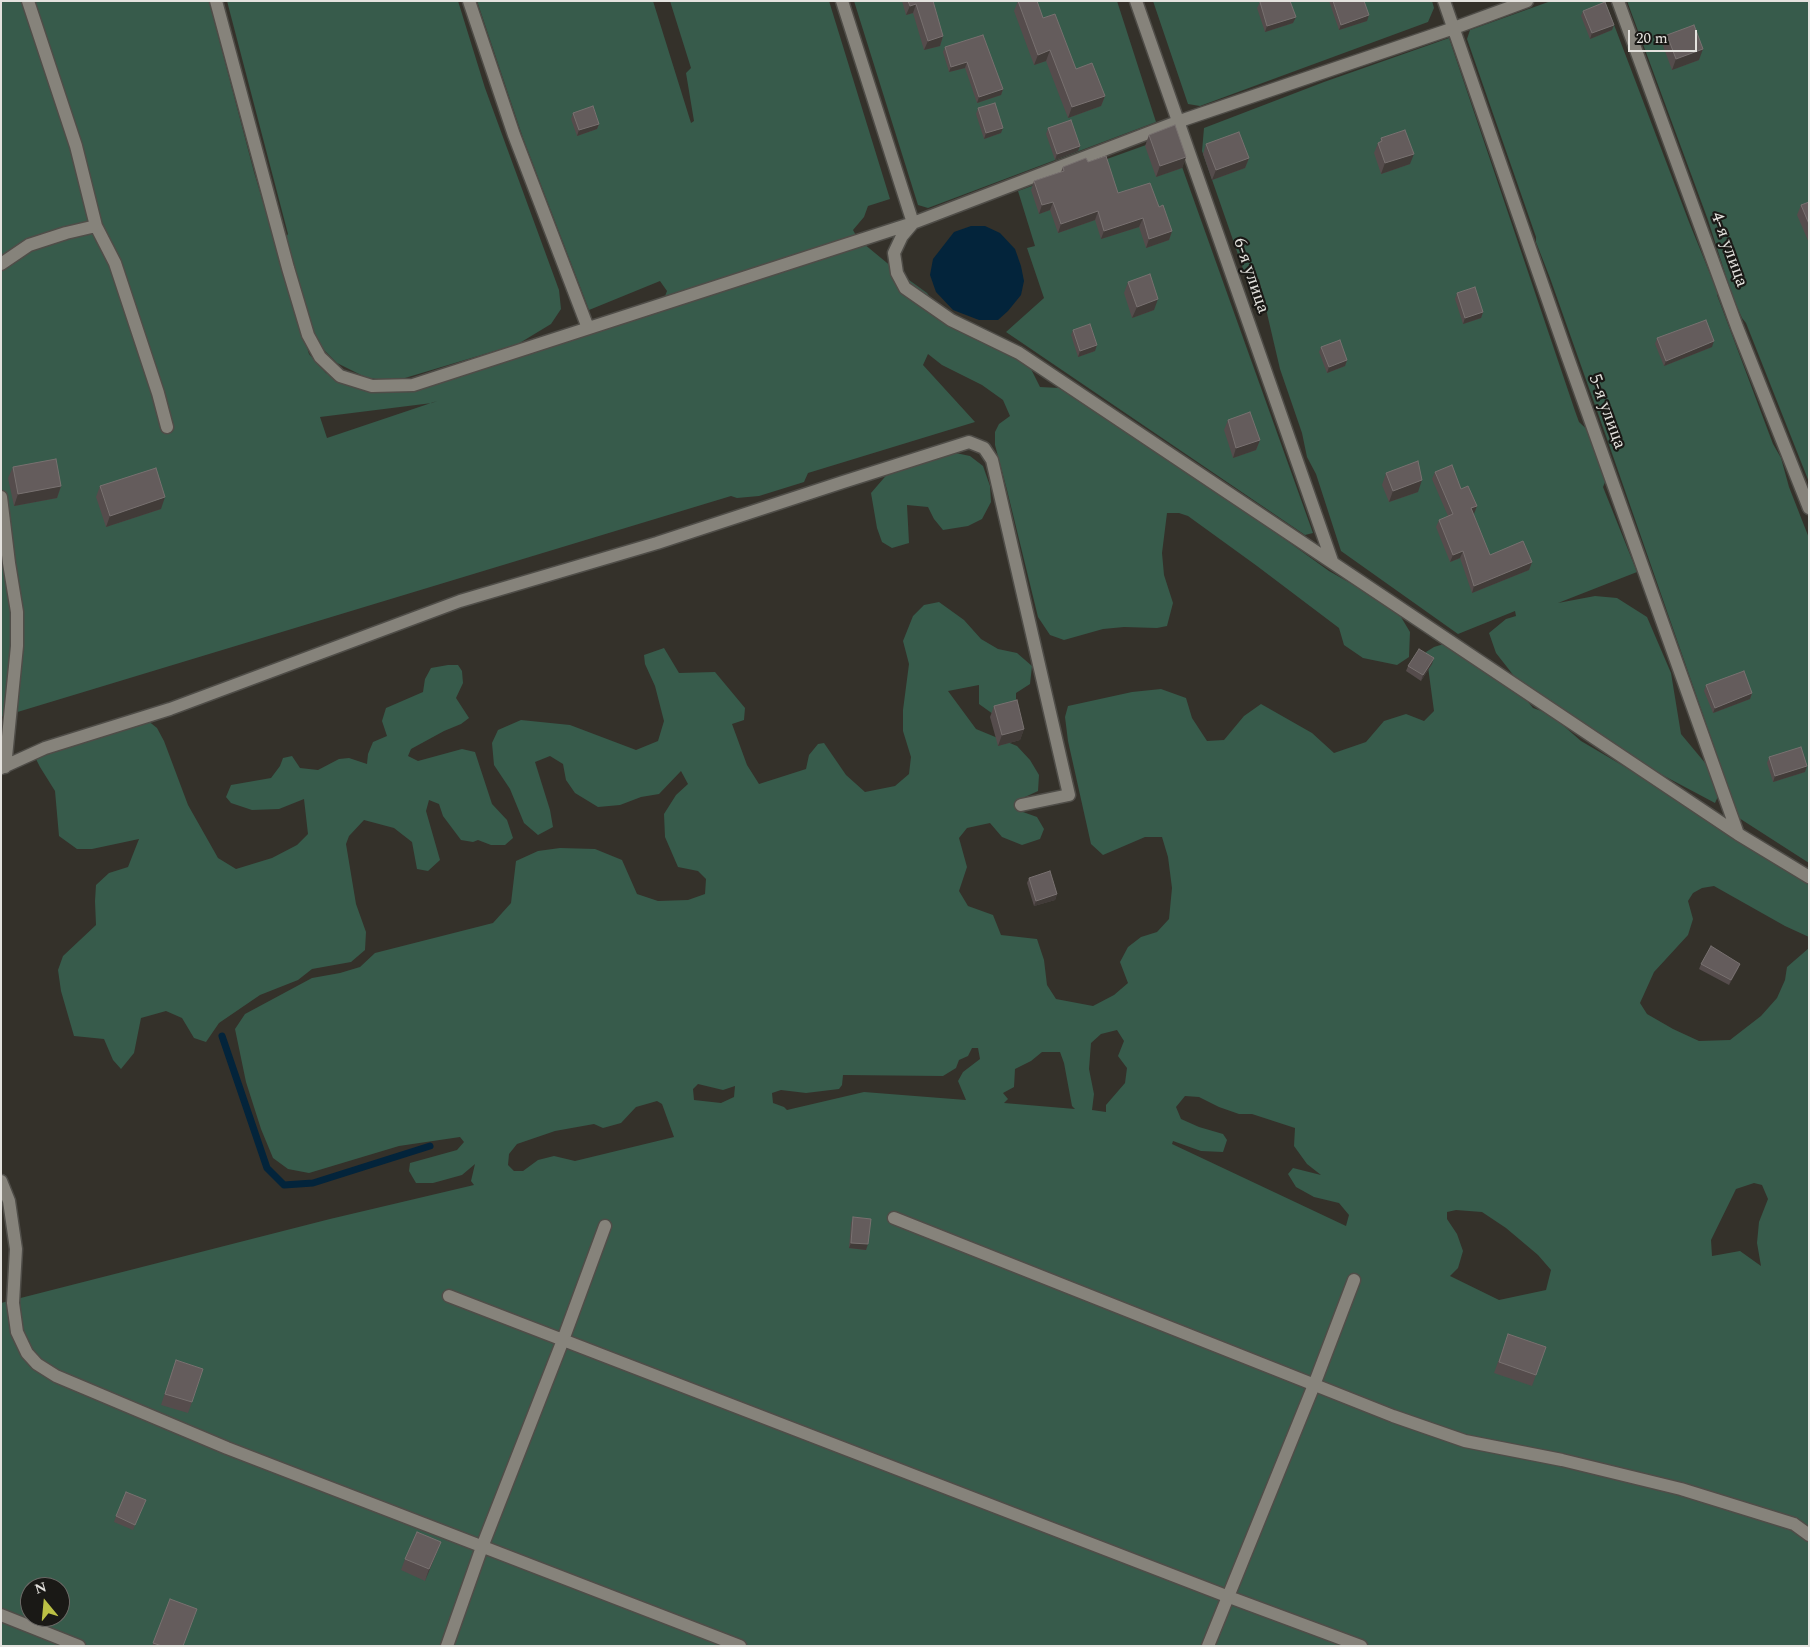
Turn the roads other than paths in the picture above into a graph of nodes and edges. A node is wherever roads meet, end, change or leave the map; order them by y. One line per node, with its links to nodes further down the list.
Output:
1 (28, 1): 12 (street)
2 (216, 1): 14 (street)
3 (469, 1): 14 (street)
4 (842, 1): 11 (street)
5 (1136, 1): 10 (street, 6-я улица)
6 (1444, 1): 9 (street, 5-я улица)
7 (1527, 1): 9 (street)
8 (1618, 1): 17 (street, 4-я улица)
9 (1454, 28): 10 (street); 21 (street, 5-я улица)
10 (1177, 122): 11 (street); 18 (street, 6-я улица)
11 (913, 223): 14 (street); 18 (street)
12 (96, 226): 13 (street); 15 (street)
13 (1, 264)
14 (588, 328)
15 (167, 427)
16 (1, 497): 19 (street)
17 (1809, 508)
18 (1332, 561): 21 (street)
19 (3, 767): 20 (street)
20 (1020, 805)
21 (1738, 834): 22 (street)
22 (1809, 877)
23 (1, 1181): 31 (street)
24 (894, 1218): 29 (street)
25 (605, 1226): 28 (street)
26 (1354, 1280): 29 (street)
27 (449, 1296): 28 (street)
28 (563, 1340): 31 (street); 32 (street)
29 (1314, 1385): 30 (street); 32 (street)
30 (1809, 1535)
31 (482, 1547): 35 (street); 36 (street)
32 (1228, 1597): 37 (street); 38 (street)
33 (1, 1615): 34 (street)
34 (76, 1645)
35 (446, 1646)
36 (740, 1646)
37 (1208, 1646)
38 (1360, 1646)

